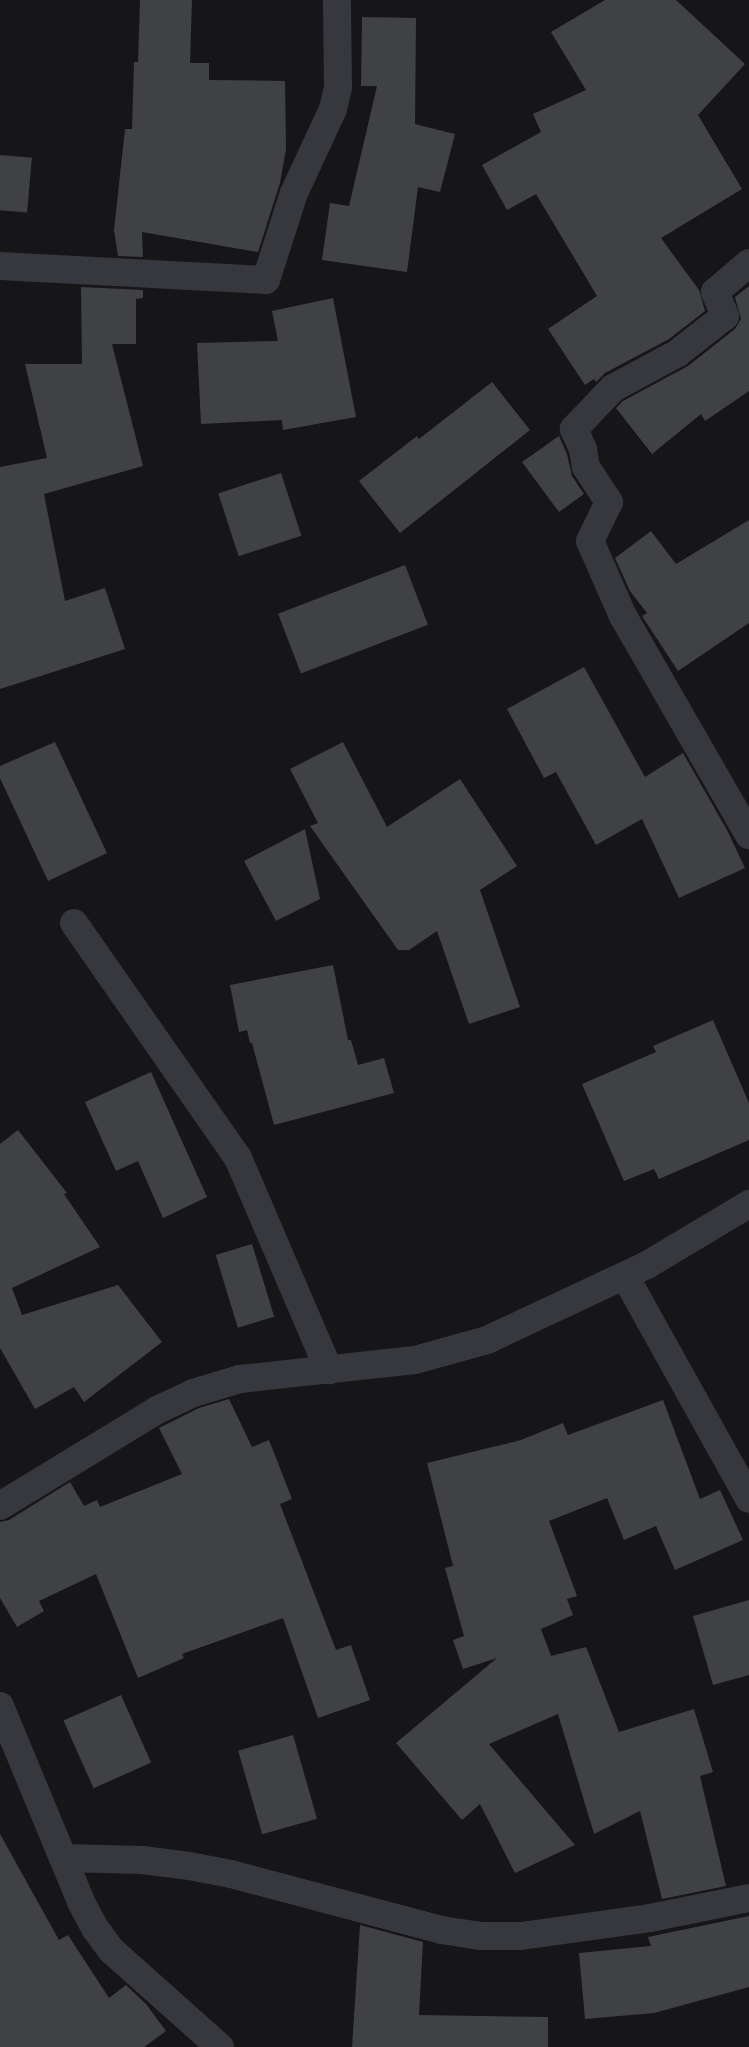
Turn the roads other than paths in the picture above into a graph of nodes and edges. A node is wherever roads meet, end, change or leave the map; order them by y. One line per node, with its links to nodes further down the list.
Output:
1 (337, 0): 3 (street)
2 (749, 263): 4 (street)
3 (0, 266)
4 (749, 835)
5 (74, 923): 8 (street)
6 (749, 1204): 7 (street)
7 (625, 1276): 8 (street); 9 (street)
8 (329, 1370): 10 (street)
9 (749, 1499)
10 (0, 1506)
11 (0, 1706): 12 (street)
12 (63, 1858): 13 (street); 14 (street)
13 (749, 1898)
14 (220, 2047)

